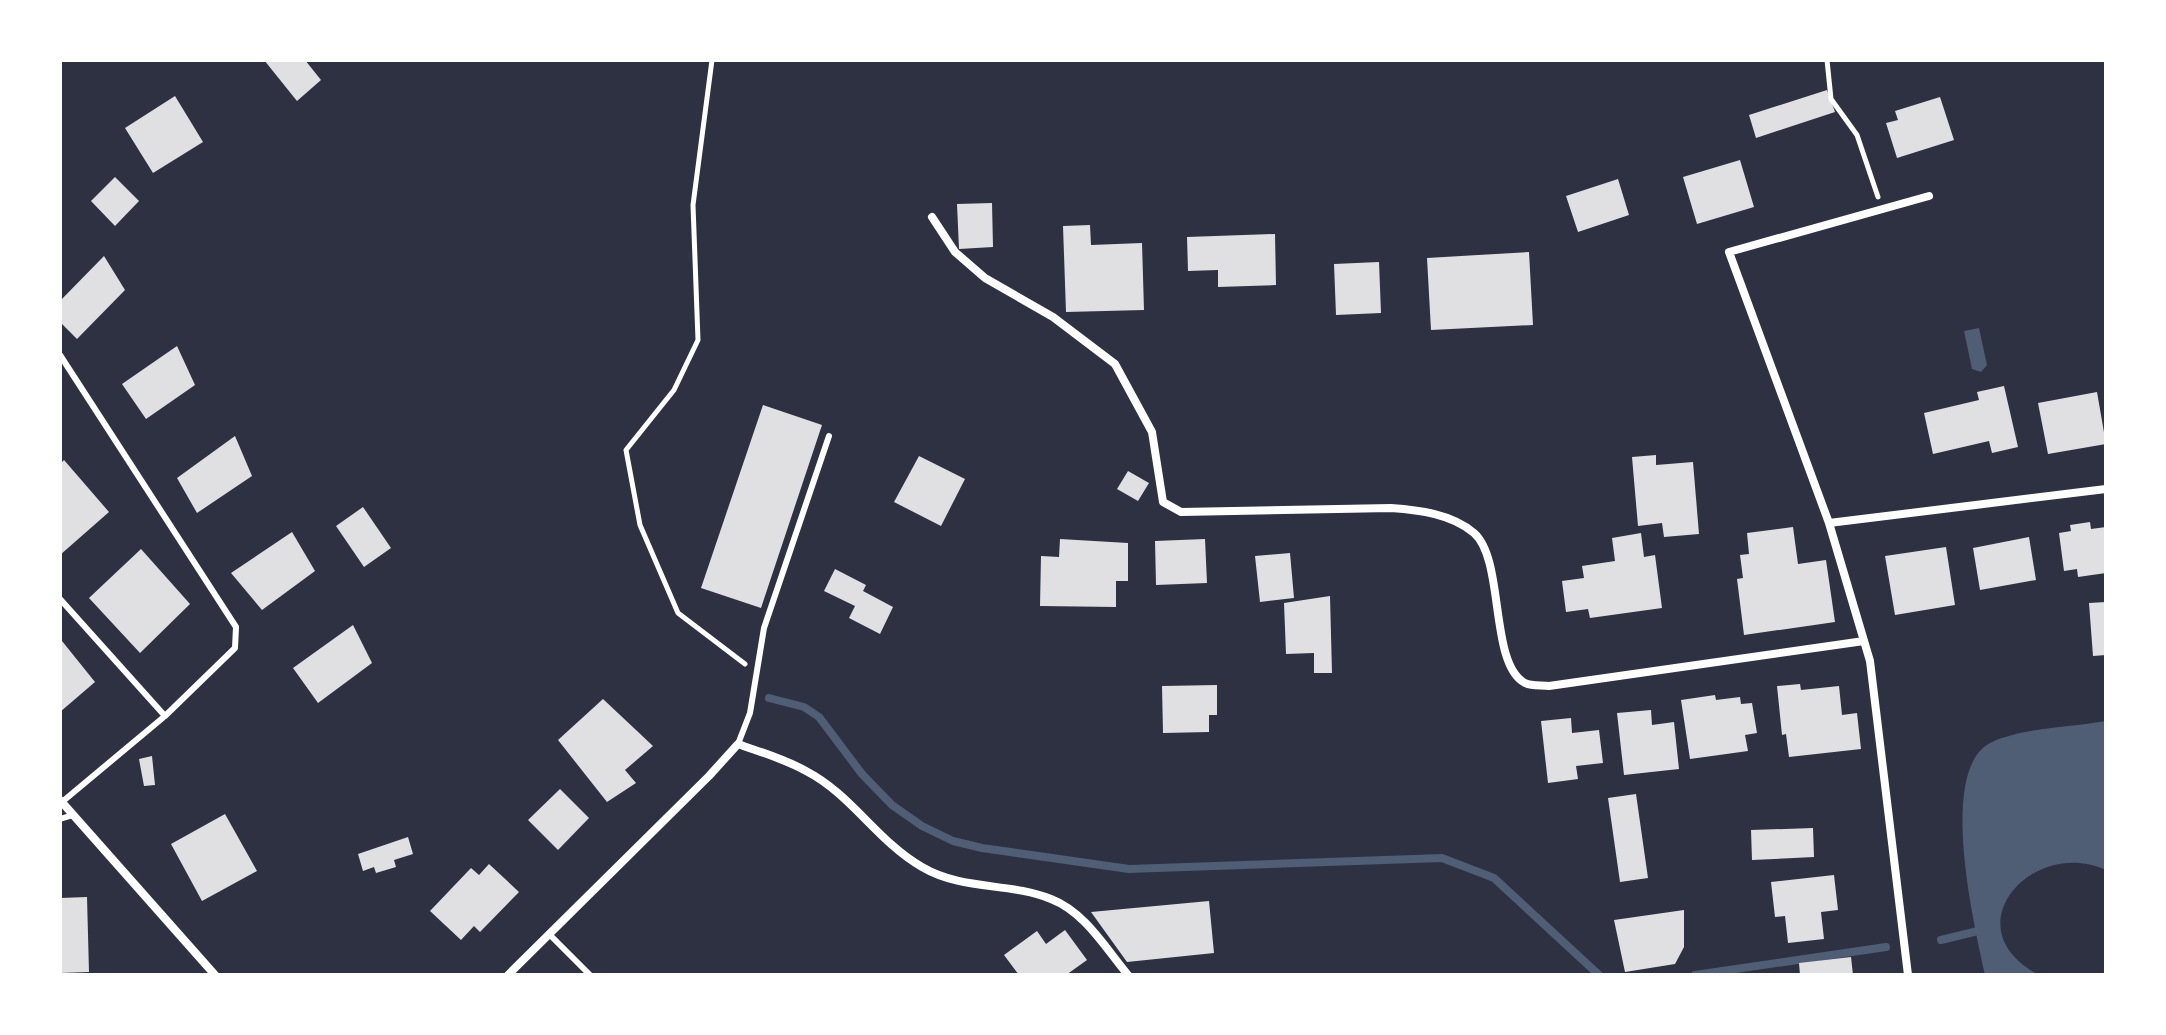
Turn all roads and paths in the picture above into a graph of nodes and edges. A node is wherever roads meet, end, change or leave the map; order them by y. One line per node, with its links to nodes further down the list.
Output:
1 (712, 60): 12 (path)
2 (1827, 60): 4 (path)
3 (1929, 196): 4 (street)
4 (1882, 209): 9 (street)
5 (932, 217): 11 (street)
6 (60, 355): 13 (lane)
7 (829, 436): 12 (lane)
8 (2106, 489): 9 (street)
9 (1829, 523): 11 (street)
10 (60, 599): 13 (lane)
11 (1864, 641): 23 (street)
12 (756, 671): 14 (lane)
13 (165, 716): 15 (lane)
14 (738, 744): 18 (street); 22 (street)
15 (61, 801): 16 (street)
16 (73, 815): 17 (lane); 19 (street)
17 (60, 819)
18 (550, 935): 20 (street); 21 (lane)
19 (215, 975)
20 (508, 975)
21 (590, 975)
22 (1128, 975)
23 (1908, 975)

